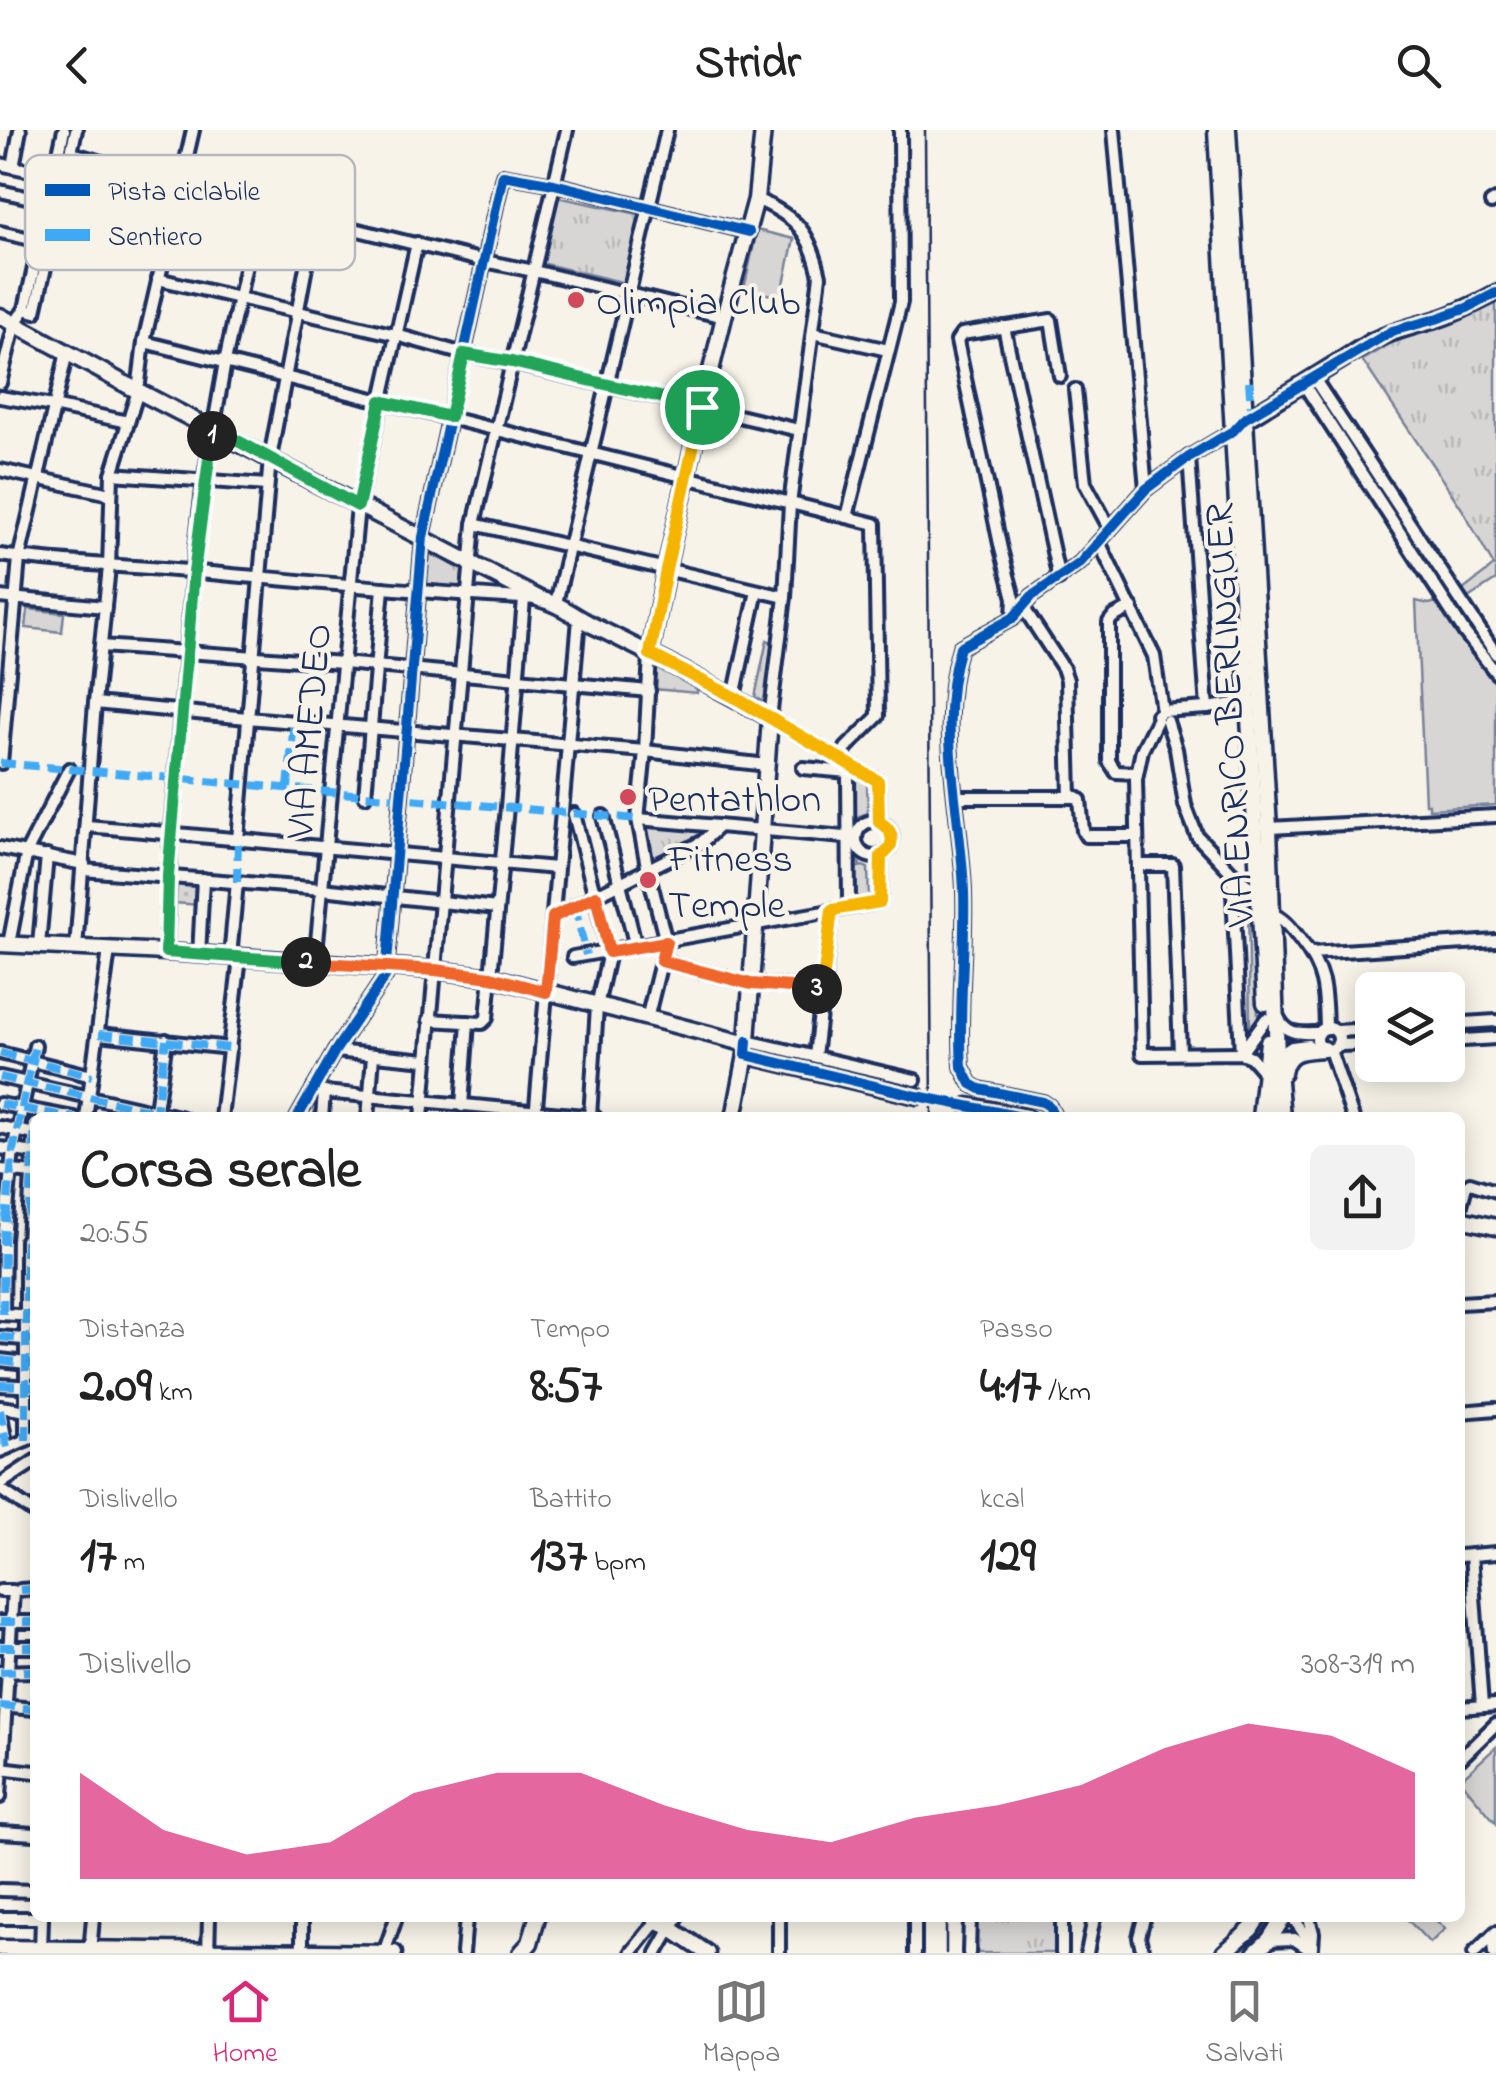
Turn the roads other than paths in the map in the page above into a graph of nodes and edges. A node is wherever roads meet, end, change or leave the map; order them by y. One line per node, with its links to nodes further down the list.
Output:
1 (20, 130): 17 (street)
2 (64, 130): 13 (street)
3 (76, 130): 12 (street)
4 (193, 130): 15 (street)
5 (566, 130): 19 (street)
6 (667, 130): 23 (street)
7 (763, 130): 22 (street)
8 (900, 130): 49 (street)
9 (1114, 130): 82 (street)
10 (1216, 130): 71 (street, VIA ENRICO BERLINGUER)
11 (1228, 130): 65 (street, VIA ENRICO BERLINGUER)
12 (72, 153): 14 (street)
13 (59, 155)
14 (79, 155)
15 (187, 155)
16 (0, 164): 17 (street)
17 (13, 167): 18 (street)
18 (25, 170)
19 (554, 184): 23 (street); 29 (street); 35 (street)
20 (0, 191): 21 (street)
21 (25, 197)
22 (756, 198): 26 (street); 46 (street)
23 (649, 208): 26 (street); 37 (street)
24 (355, 228): 28 (street)
25 (0, 232): 27 (street)
26 (748, 232): 43 (street)
27 (25, 238)
28 (417, 243): 29 (street); 47 (street, VIA AMEDEO)
29 (484, 262): 35 (street); 51 (street)
30 (33, 270): 40 (street)
31 (45, 270): 40 (street)
32 (160, 270): 36 (street)
33 (245, 270): 39 (street)
34 (305, 270): 41 (street)
35 (534, 271): 37 (street); 53 (street)
36 (158, 279): 39 (street); 48 (street)
37 (630, 294): 43 (street); 58 (street)
38 (1493, 295): 56 (street)
39 (239, 298): 41 (street); 52 (street)
40 (25, 309): 44 (street)
41 (296, 313): 47 (street); 55 (street)
42 (0, 316): 44 (street)
43 (724, 316): 64 (street)
44 (16, 323): 50 (street); 57 (street)
45 (1004, 327): 54 (street); 101 (street); 102 (street)
46 (813, 333): 49 (street); 70 (street)
47 (396, 335): 51 (street); 62 (street, VIA AMEDEO)
48 (144, 342): 52 (street); 60 (street)
49 (888, 350): 86 (street)
50 (67, 352): 60 (street); 63 (street)
51 (464, 354): 53 (street); 66 (street)
52 (225, 362): 55 (street); 68 (street)
53 (512, 362): 58 (street); 69 (street)
54 (1060, 376)
55 (283, 378): 62 (street); 74 (street)
56 (1308, 380): 65 (street); 77 (street)
57 (0, 383)
58 (608, 385): 64 (street); 72 (street)
59 (1075, 390): 88 (street)
60 (138, 391): 67 (street); 68 (street)
61 (0, 397): 63 (street)
62 (381, 401): 66 (street); 85 (street, VIA AMEDEO)
63 (54, 406): 67 (street); 78 (street)
64 (702, 407): 70 (street); 79 (street)
65 (1248, 416): 71 (street); 167 (street, VIA ENRICO BERLINGUER)
66 (450, 417): 69 (street); 89 (street)
67 (128, 422): 76 (street)
68 (214, 428): 74 (street); 80 (street)
69 (496, 430): 72 (street); 87 (street)
70 (799, 430): 84 (street)
71 (1233, 431): 73 (street); 136 (street, VIA ENRICO BERLINGUER)
72 (592, 452): 79 (street); 91 (street)
73 (1189, 457): 82 (street); 138 (street)
74 (270, 458): 81 (street); 85 (street)
75 (0, 470): 78 (street)
76 (112, 474): 80 (street); 83 (street)
77 (1370, 476): 92 (street); 95 (street)
78 (37, 478): 83 (street); 94 (street)
79 (686, 478): 84 (street); 98 (street)
80 (204, 481): 81 (street); 99 (street)
81 (267, 485): 100 (street)
82 (1146, 489): 88 (street)
83 (110, 494): 97 (street)
84 (790, 504): 86 (street); 110 (street)
85 (358, 506): 89 (street); 103 (street, VIA AMEDEO)
86 (847, 517): 150 (street)
87 (474, 524): 91 (street); 96 (street)
88 (1110, 529): 90 (street)
89 (423, 537): 96 (street); 106 (street)
90 (1099, 542): 101 (street); 117 (street)
91 (568, 545): 98 (street); 114 (street)
92 (1428, 553): 95 (street); 120 (street)
93 (0, 555): 94 (street)
94 (19, 558): 97 (street); 111 (street)
95 (1418, 560): 121 (street)
96 (470, 562): 107 (street); 113 (street)
97 (109, 566): 99 (street); 115 (street)
98 (666, 570): 105 (street); 124 (street)
99 (194, 572): 100 (street); 123 (street)
100 (260, 578): 103 (street); 126 (street)
101 (1060, 579): 108 (street)
102 (1011, 583): 108 (street); 118 (street)
103 (351, 585): 104 (street); 127 (street, VIA AMEDEO)
104 (383, 588): 106 (street); 128 (street)
105 (758, 591): 110 (street); 135 (street)
106 (418, 592): 107 (street); 129 (street)
107 (467, 596): 112 (street); 130 (street)
108 (1032, 596): 116 (street)
109 (0, 597): 111 (street)
110 (785, 597): 142 (street)
111 (14, 598): 115 (street); 151 (street)
112 (524, 598): 113 (street); 132 (street)
113 (540, 600): 114 (street)
114 (556, 603): 119 (street)
115 (105, 606): 122 (street)
116 (1023, 607): 118 (street); 159 (street)
117 (1132, 607): 140 (street); 156 (street)
118 (1013, 618): 158 (street)
119 (579, 619): 124 (street); 133 (street)
120 (1481, 632): 121 (street); 125 (street)
121 (1470, 640): 131 (street)
122 (101, 646): 123 (street); 137 (street)
123 (188, 651): 126 (street); 139 (street)
124 (650, 654): 134 (street); 135 (street)
125 (1496, 654)
126 (253, 657): 127 (street); 141 (street)
127 (343, 663): 128 (street); 143 (street, VIA AMEDEO)
128 (376, 667): 129 (street); 144 (street)
129 (413, 670): 130 (street); 145 (street)
130 (461, 674): 132 (street); 146 (street)
131 (1496, 674)
132 (518, 680): 133 (street); 147 (street)
133 (574, 685): 134 (street); 148 (street)
134 (649, 691): 149 (street)
135 (734, 697): 142 (street)
136 (1249, 702): 138 (street); 191 (street, VIA ENRICO BERLINGUER)
137 (95, 703): 139 (street); 165 (street)
138 (1208, 708): 140 (street)
139 (183, 711): 141 (street); 169 (street)
140 (1163, 716): 156 (street); 185 (street)
141 (247, 718): 143 (street); 172 (street)
142 (770, 718): 150 (street); 152 (street)
143 (338, 724): 144 (street); 173 (street, VIA AMEDEO)
144 (370, 727): 145 (street); 157 (street)
145 (408, 730): 146 (street); 176 (street)
146 (456, 736): 147 (street); 179 (street)
147 (512, 739): 148 (street); 180 (street)
148 (569, 744): 149 (street); 183 (street)
149 (645, 752): 152 (street); 163 (street)
150 (842, 758): 155 (street); 164 (street)
151 (1, 763)
152 (767, 766): 168 (street)
153 (803, 768): 155 (street)
154 (69, 769): 175 (street)
155 (848, 772): 171 (street)
156 (1137, 773): 170 (street)
157 (365, 796)
158 (954, 797): 159 (street); 276 (street)
159 (1074, 798): 170 (street)
160 (574, 814): 193 (street)
161 (603, 816): 189 (street)
162 (1496, 816): 167 (street)
163 (638, 819): 166 (street); 184 (street)
164 (879, 822): 171 (street); 178 (street)
165 (87, 826): 169 (street); 182 (street)
166 (720, 826): 168 (street); 184 (street)
167 (1269, 828): 198 (street, VIA ENRICO BERLINGUER)
168 (761, 830): 171 (street); 200 (street)
169 (171, 833): 172 (street); 186 (street)
170 (1137, 836): 181 (street)
171 (853, 838): 178 (street); 195 (street)
172 (238, 840): 173 (street)
173 (326, 847): 176 (street); 190 (street, VIA AMEDEO)
174 (0, 848): 175 (street)
175 (27, 851): 177 (street); 203 (street)
176 (396, 853): 179 (street); 192 (street)
177 (47, 856): 182 (street); 204 (street)
178 (881, 856): 195 (street)
179 (446, 858): 180 (street); 194 (street)
180 (502, 863): 183 (street); 196 (street)
181 (1138, 865): 242 (street); 242 (street)
182 (84, 867): 186 (street); 206 (street)
183 (556, 868): 199 (street)
184 (648, 870): 189 (street); 202 (street)
185 (1232, 873): 191 (street); 243 (street)
186 (168, 876): 187 (street); 208 (street)
187 (203, 879): 188 (street); 210 (street)
188 (237, 882): 190 (street); 212 (street)
189 (620, 884): 193 (street); 205 (street)
190 (322, 889): 192 (street); 215 (street, VIA AMEDEO)
191 (1259, 890): 223 (street, VIA ENRICO BERLINGUER)
192 (392, 896): 194 (street); 216 (street)
193 (596, 896): 199 (street); 209 (street)
194 (442, 902): 196 (street); 217 (street)
195 (849, 906): 197 (street)
196 (498, 908): 218 (street)
197 (832, 910): 200 (street); 220 (street)
198 (1271, 913): 211 (street); 223 (street, VIA ENRICO BERLINGUER)
199 (553, 917): 221 (street)
200 (754, 923): 202 (street); 219 (street)
201 (1496, 941): 211 (street)
202 (666, 942): 205 (street); 214 (street)
203 (4, 944): 204 (street)
204 (39, 945): 206 (street)
205 (636, 947): 209 (street)
206 (76, 948): 207 (street)
207 (110, 950): 208 (street); 230 (street)
208 (166, 952): 210 (street)
209 (609, 952): 213 (street); 222 (street)
210 (199, 954): 212 (street)
211 (1311, 954): 234 (street)
212 (235, 957): 215 (street); 239 (street)
213 (573, 957)
214 (661, 961): 219 (street); 224 (street)
215 (315, 963): 216 (street)
216 (386, 968): 217 (street); 240 (street)
217 (435, 970): 218 (street); 225 (street)
218 (491, 977): 221 (street); 227 (street)
219 (751, 984): 220 (street); 238 (street)
220 (822, 989): 245 (street)
221 (546, 992): 222 (street); 272 (street)
222 (597, 1006): 224 (street); 273 (street)
223 (1271, 1015): 234 (street); 235 (street, VIA ENRICO BERLINGUER); 243 (street); 246 (street, VIA ENRICO BERLINGUER)
224 (647, 1019): 238 (street)
225 (430, 1020): 227 (street); 247 (street)
226 (1496, 1021): 228 (street)
227 (468, 1022): 260 (street)
228 (1465, 1022)
229 (1355, 1033): 234 (street)
230 (99, 1034): 233 (street); 250 (street)
231 (1496, 1038): 232 (street)
232 (1465, 1039)
233 (166, 1040): 239 (street); 265 (street)
234 (1328, 1040): 236 (street); 246 (street); 280 (street); 281 (street)
235 (1268, 1042): 249 (street); 278 (street, VIA ENRICO BERLINGUER)
236 (1355, 1042)
237 (35, 1046): 248 (street)
238 (747, 1046): 245 (street); 253 (street); 274 (street)
239 (230, 1048): 266 (street)
240 (335, 1051): 244 (street); 255 (street)
241 (0, 1053): 248 (street)
242 (1180, 1053): 243 (street)
243 (1241, 1053): 249 (street)
244 (374, 1056): 247 (street); 257 (street)
245 (816, 1056): 253 (street)
246 (1277, 1057): 279 (street, VIA ENRICO BERLINGUER)
247 (426, 1060): 258 (street)
248 (32, 1061): 250 (street); 252 (street)
249 (1265, 1074): 277 (street)
250 (92, 1076): 256 (street)
251 (2, 1077): 252 (street); 254 (street)
252 (28, 1083): 256 (street); 262 (street)
253 (916, 1088)
254 (0, 1092)
255 (318, 1092): 257 (street); 267 (street); 268 (street)
256 (89, 1096): 263 (street); 264 (street)
257 (370, 1096): 258 (street); 269 (street)
258 (424, 1103): 260 (street); 270 (street)
259 (0, 1104): 262 (street)
260 (462, 1106): 271 (street)
261 (968, 1106): 275 (street)
262 (23, 1108): 282 (street); 284 (street)
263 (87, 1112)
264 (145, 1112)
265 (156, 1112)
266 (222, 1112)
267 (302, 1112)
268 (321, 1112)
269 (369, 1112)
270 (423, 1112)
271 (487, 1112)
272 (535, 1112)
273 (594, 1112)
274 (735, 1112)
275 (998, 1112)
276 (1052, 1112)
277 (1261, 1112)
278 (1270, 1112)
279 (1282, 1112)
280 (1291, 1112)
281 (1351, 1112)
282 (30, 1113)
283 (0, 1128): 284 (street)
284 (18, 1130): 285 (street); 287 (street)
285 (30, 1133)
286 (0, 1148): 287 (street)
287 (13, 1150): 288 (street); 289 (street)
288 (30, 1152)
289 (5, 1170): 290 (street); 295 (street)
290 (30, 1173)
291 (1465, 1190): 292 (street)
292 (1496, 1192)
293 (1465, 1220): 294 (street)
294 (1496, 1228)
295 (2, 1239): 296 (street); 299 (street)
296 (30, 1240): 300 (street)
297 (1496, 1301): 298 (street)
298 (1465, 1303)
299 (2, 1314): 300 (street)
300 (30, 1316): 302 (street)
301 (0, 1337): 302 (street)
302 (30, 1339): 304 (street)
303 (0, 1360): 304 (street)
304 (30, 1364): 306 (street)
305 (0, 1386): 306 (street)
306 (30, 1387): 308 (street)
307 (1496, 1409): 309 (street)
308 (30, 1412): 310 (street); 311 (street)
309 (1465, 1412)
310 (0, 1415): 312 (street)
311 (30, 1438): 312 (street)
312 (4, 1449)
313 (30, 1465): 314 (street)
314 (0, 1487): 315 (street)
315 (30, 1509)
316 (1496, 1553): 317 (street)
317 (1466, 1556): 327 (street)
318 (30, 1589): 319 (street)
319 (16, 1590): 320 (street); 321 (street)
320 (0, 1592)
321 (6, 1622): 322 (street)
322 (5, 1646): 323 (street)
323 (4, 1672): 324 (street); 326 (street)
324 (30, 1672)
325 (1496, 1705): 327 (street)
326 (3, 1706): 329 (street); 332 (street)
327 (1482, 1706): 328 (street)
328 (1465, 1708)
329 (30, 1709)
330 (1496, 1724): 331 (street)
331 (1465, 1754)
332 (1, 1768): 333 (street); 334 (street)
333 (30, 1771)
334 (0, 1798)
335 (0, 1832): 336 (street)
336 (30, 1834)
337 (0, 1890): 338 (street)
338 (30, 1891)
339 (0, 1918): 340 (street)
340 (30, 1918)
341 (42, 1922): 364 (street)
342 (93, 1922): 365 (street)
343 (209, 1922): 366 (street)
344 (302, 1922): 367 (street)
345 (395, 1922): 369 (street)
346 (466, 1922): 371 (street)
347 (536, 1922): 363 (street)
348 (654, 1922): 372 (street)
349 (779, 1922): 375 (street)
350 (915, 1922): 376 (street)
351 (970, 1922): 377 (street)
352 (1062, 1922): 378 (street)
353 (1093, 1922): 379 (street)
354 (1143, 1922): 380 (street)
355 (1257, 1922): 381 (street)
356 (1280, 1922): 361 (street)
357 (1295, 1922): 368 (street)
358 (1312, 1922): 368 (street)
359 (674, 1923): 373 (street); 374 (street)
360 (1494, 1934): 383 (street); 384 (street)
361 (1269, 1940): 368 (street); 382 (street)
362 (0, 1948): 364 (street)
363 (527, 1950)
364 (41, 1951): 365 (street)
365 (90, 1951): 366 (street)
366 (208, 1952): 367 (street)
367 (302, 1952): 369 (street)
368 (1312, 1952)
369 (384, 1953): 370 (street)
370 (394, 1953)
371 (463, 1953)
372 (631, 1953)
373 (657, 1953)
374 (707, 1953)
375 (779, 1953)
376 (915, 1953)
377 (969, 1953)
378 (1062, 1953)
379 (1086, 1953)
380 (1144, 1953)
381 (1224, 1953)
382 (1255, 1953)
383 (1474, 1953)
384 (1494, 1953)

